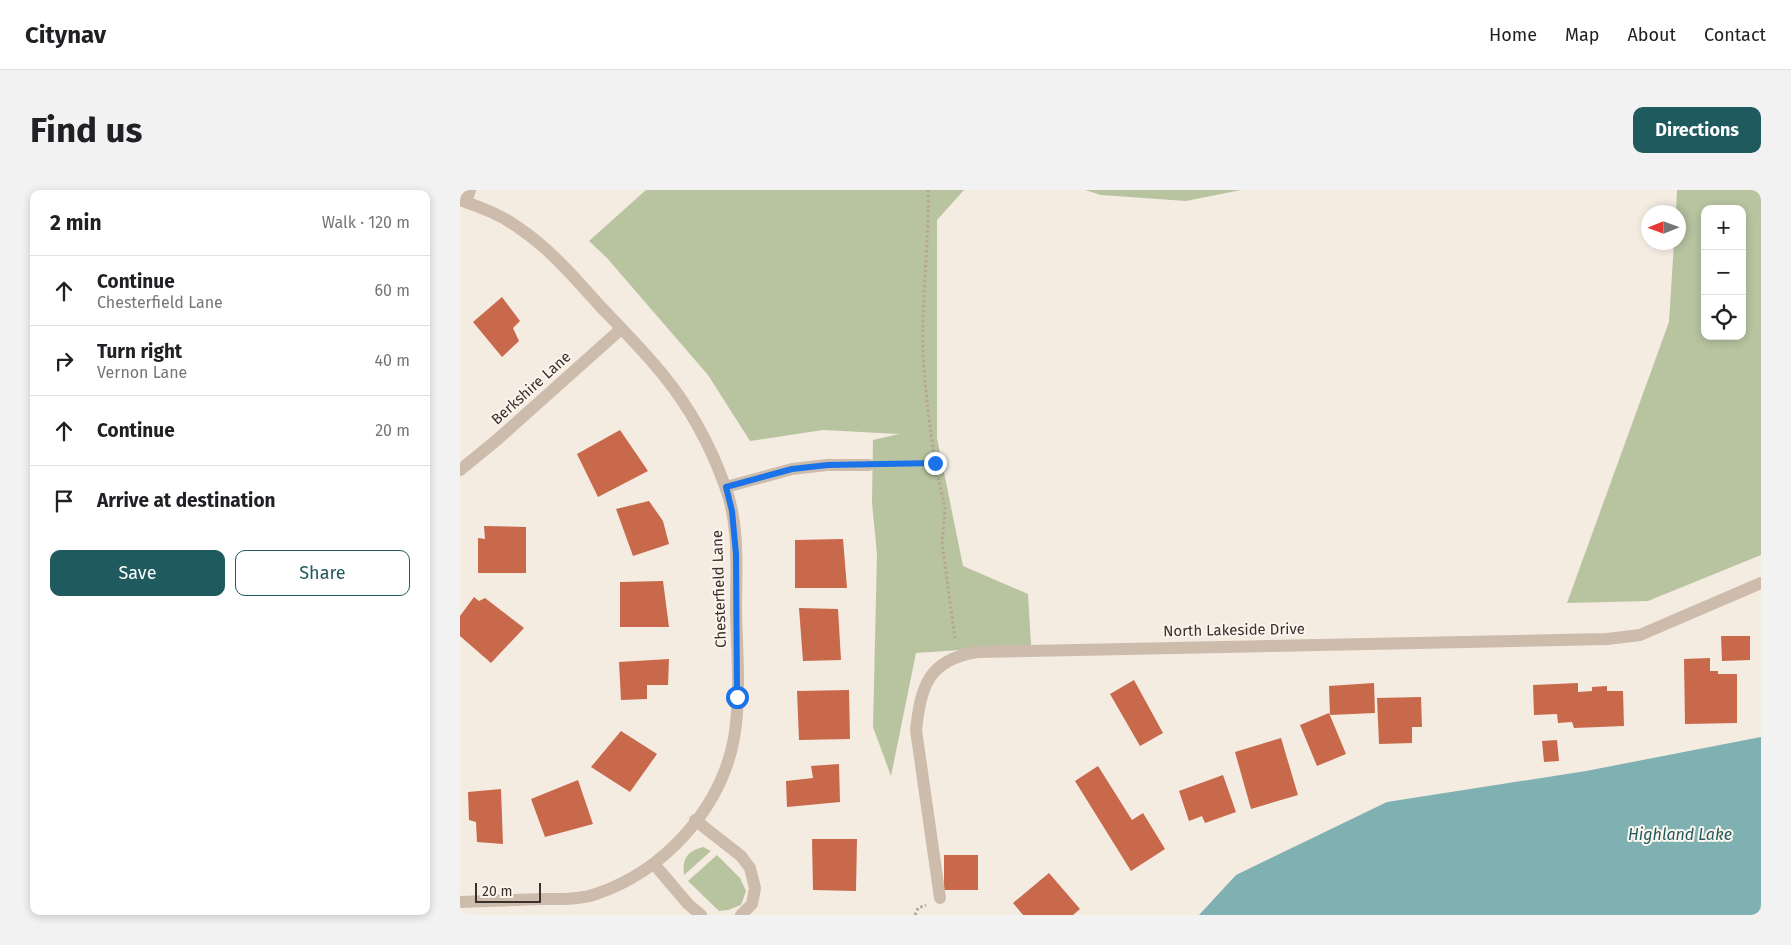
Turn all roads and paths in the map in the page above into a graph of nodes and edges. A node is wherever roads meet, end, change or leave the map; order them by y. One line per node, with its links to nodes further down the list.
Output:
1 (928, 190): 4 (path)
2 (465, 198): 3 (street, Chesterfield Lane)
3 (621, 329): 6 (street, Berkshire Lane); 7 (street, Chesterfield Lane)
4 (935, 463): 5 (path); 9 (path)
5 (869, 465): 7 (street)
6 (460, 470)
7 (726, 487): 10 (street, Chesterfield Lane)
8 (1761, 583): 9 (street, North Lakeside Drive)
9 (957, 656): 12 (street, North Lakeside Drive)
10 (695, 820): 11 (street, Chesterfield Lane); 15 (street)
11 (654, 864): 13 (street, Chesterfield Lane); 14 (street)
12 (940, 898)
13 (460, 902)
14 (701, 915)
15 (741, 915)

